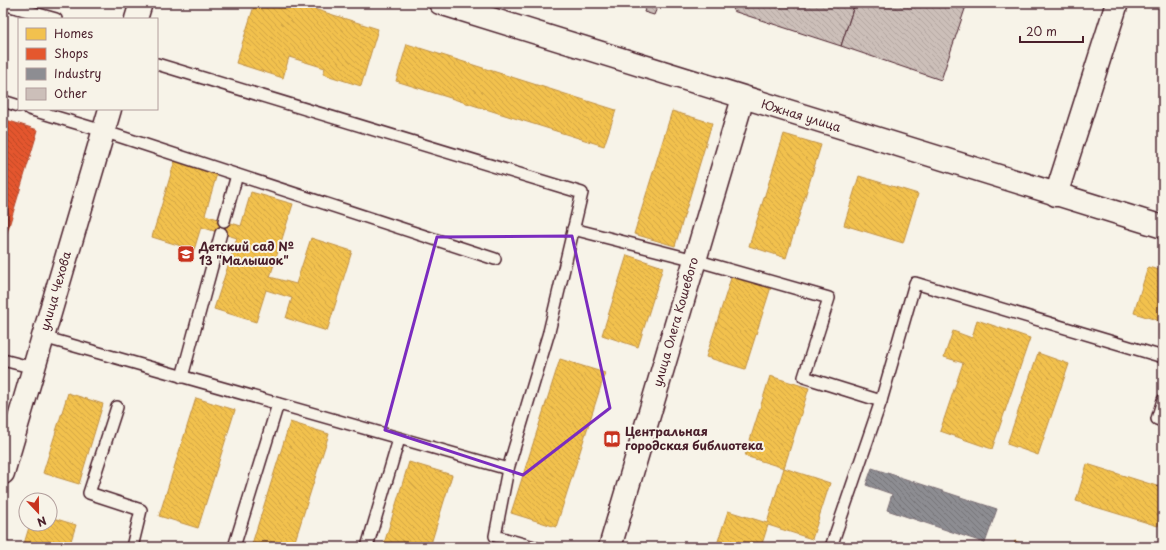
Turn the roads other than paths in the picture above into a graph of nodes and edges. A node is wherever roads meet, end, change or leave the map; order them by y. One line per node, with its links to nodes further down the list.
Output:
1 (141, 3): 6 (street)
2 (440, 3): 8 (street, Южная улица)
3 (1117, 3): 15 (street)
4 (3, 4): 5 (lane)
5 (52, 18)
6 (136, 18)
7 (158, 64): 18 (lane)
8 (743, 98): 15 (street, Южная улица); 21 (street, улица Олега Кошевого)
9 (3, 101): 10 (lane)
10 (18, 106)
11 (32, 110): 13 (lane)
12 (110, 110): 13 (street, улица Чехова)
13 (103, 131): 14 (lane); 22 (street, улица Чехова)
14 (236, 175): 16 (lane); 20 (lane)
15 (1056, 195): 17 (street, Южная улица)
16 (224, 221)
17 (1163, 227)
18 (573, 228): 21 (lane); 33 (lane)
19 (221, 233): 26 (lane)
20 (495, 259)
21 (695, 260): 28 (lane); 39 (street, улица Олега Кошевого)
22 (43, 337): 25 (street, улица Чехова); 26 (lane)
23 (1163, 357): 28 (lane)
24 (3, 360): 25 (lane)
25 (34, 368): 34 (street, улица Чехова)
26 (182, 377): 29 (lane)
27 (1163, 400): 31 (lane)
28 (881, 401): 40 (lane)
29 (278, 404): 32 (lane); 36 (lane)
30 (117, 407): 35 (lane)
31 (1163, 421)
32 (399, 439): 33 (lane); 37 (lane)
33 (508, 469): 38 (lane)
34 (3, 473)
35 (132, 547)
36 (234, 547)
37 (367, 547)
38 (534, 547)
39 (610, 547)
40 (831, 547)

